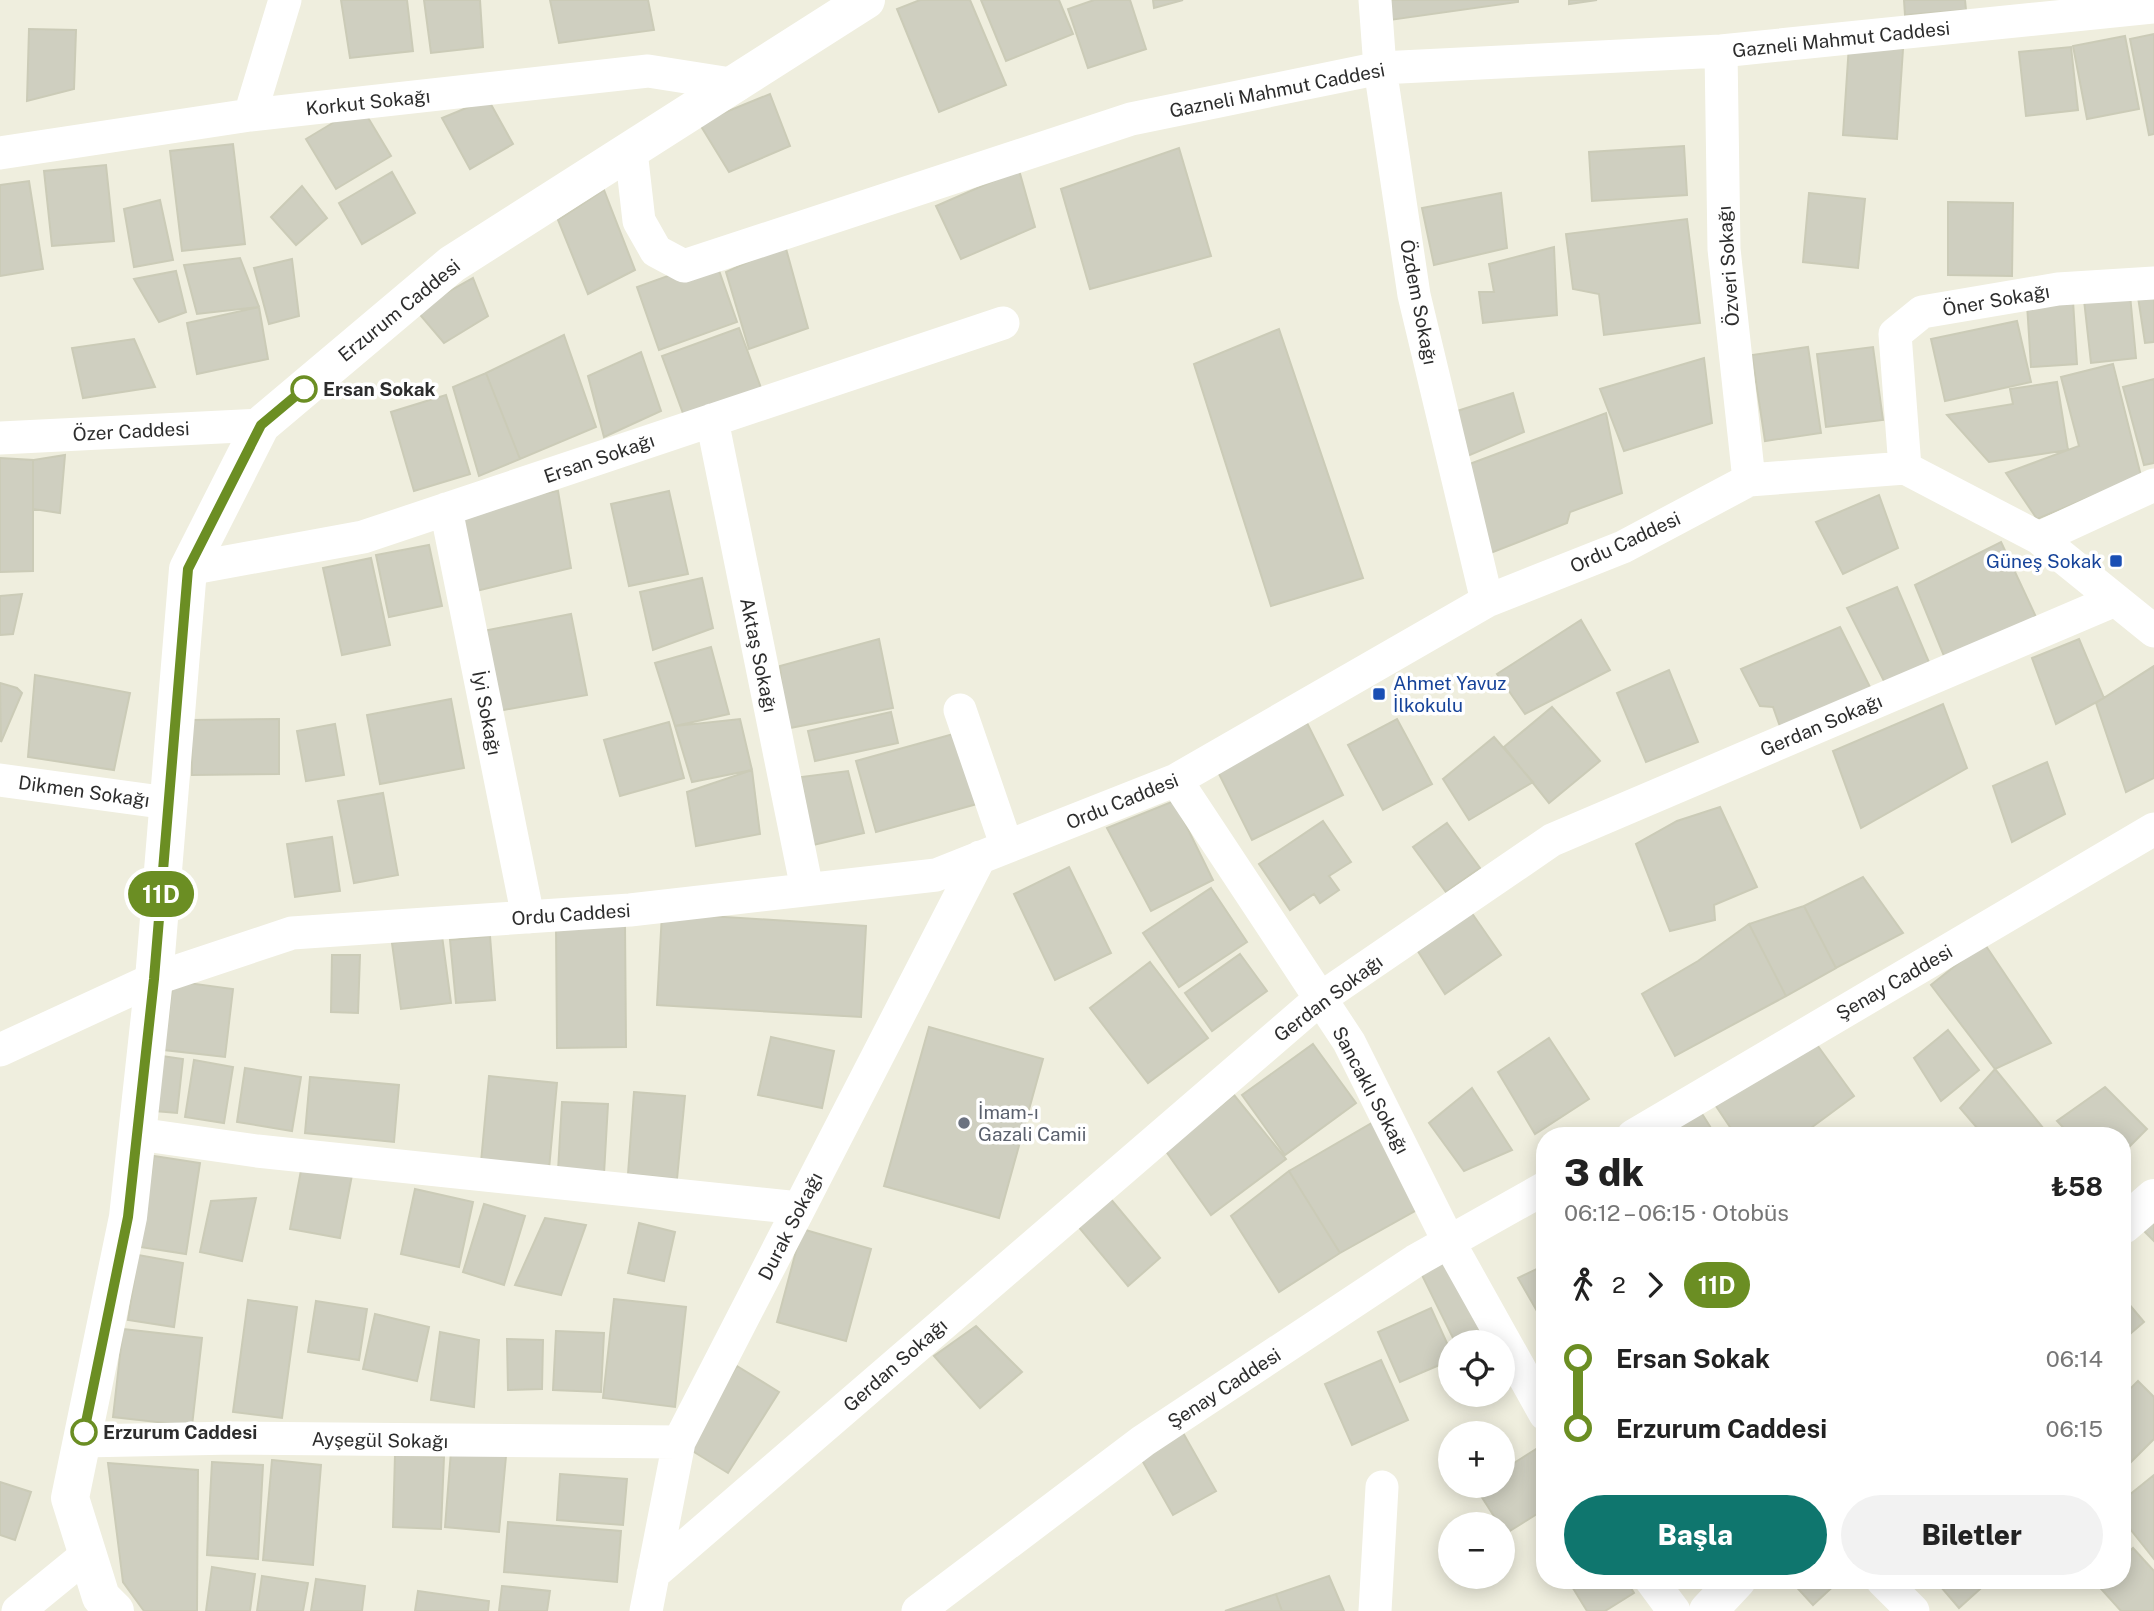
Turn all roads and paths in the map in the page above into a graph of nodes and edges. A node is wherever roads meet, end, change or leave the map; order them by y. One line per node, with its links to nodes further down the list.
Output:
1 (285, 0): 8 (street)
2 (866, 0): 7 (street, Erzurum Caddesi)
3 (1375, 0): 6 (street, Özdem Sokağı)
4 (2154, 7): 5 (street, Gazneli Mahmut Caddesi)
5 (1721, 51): 6 (street, Gazneli Mahmut Caddesi); 17 (street, Özveri Sokağı)
6 (1380, 68): 9 (street, Gazneli Mahmut Caddesi); 23 (street, Özdem Sokağı)
7 (737, 85): 8 (street, Korkut Sokağı); 9 (street, Erzurum Caddesi)
8 (250, 115): 10 (street, Korkut Sokağı)
9 (631, 152): 14 (street, Erzurum Caddesi)
10 (0, 153)
11 (2154, 283): 16 (street, Öner Sokağı)
12 (1003, 323): 13 (street, Ersan Sokağı)
13 (712, 420): 19 (street, Ersan Sokağı); 31 (street, Aktaş Sokağı)
14 (261, 425): 15 (street, Özer Caddesi); 21 (street, Erzurum Caddesi)
15 (0, 439)
16 (1905, 468): 17 (street, Ordu Caddesi); 20 (street)
17 (1749, 480): 23 (street, Ordu Caddesi)
18 (2154, 485): 20 (street)
19 (446, 509): 21 (street, Ersan Sokağı); 32 (street, İyi Sokağı)
20 (2039, 538): 22 (street)
21 (188, 569): 28 (street, Erzurum Caddesi)
22 (2115, 600): 24 (street); 34 (street, Gerdan Sokağı)
23 (1487, 601): 27 (street, Ordu Caddesi)
24 (2154, 631)
25 (960, 710): 30 (street)
26 (0, 780): 28 (street, Dikmen Sokağı)
27 (1176, 780): 30 (street, Ordu Caddesi); 34 (street, Sancaklı Sokağı)
28 (168, 803): 33 (street, Erzurum Caddesi)
29 (2154, 829): 36 (street, Şenay Caddesi)
30 (993, 852): 31 (street, Ordu Caddesi); 40 (street, Durak Sokağı)
31 (807, 889): 32 (street, Ordu Caddesi)
32 (528, 917): 33 (street, Ordu Caddesi)
33 (154, 979): 35 (street, Ordu Caddesi); 37 (street, Erzurum Caddesi)
34 (1321, 998): 42 (street, Sancaklı Sokağı); 48 (street, Gerdan Sokağı)
35 (0, 1050)
36 (1648, 1127)
37 (138, 1134): 40 (street); 44 (street, Erzurum Caddesi)
38 (1536, 1193): 42 (street, Şenay Caddesi)
39 (2154, 1198): 41 (street)
40 (799, 1208): 45 (street, Durak Sokağı)
41 (2131, 1218)
42 (1450, 1244): 43 (street, Sancaklı Sokağı); 55 (street, Şenay Caddesi)
43 (1536, 1398)
44 (82, 1441): 45 (street, Ayşegül Sokağı); 47 (street, Erzurum Caddesi)
45 (679, 1442): 48 (street, Durak Sokağı)
46 (1382, 1487): 56 (street)
47 (89, 1553): 52 (street); 53 (street, Erzurum Caddesi)
48 (653, 1574): 54 (street, Durak Sokağı)
49 (1658, 1589): 57 (street)
50 (1729, 1589): 58 (street)
51 (1891, 1589): 59 (street)
52 (18, 1611)
53 (115, 1611)
54 (646, 1611)
55 (918, 1611)
56 (1376, 1611)
57 (1674, 1611)
58 (1708, 1611)
59 (1913, 1611)

